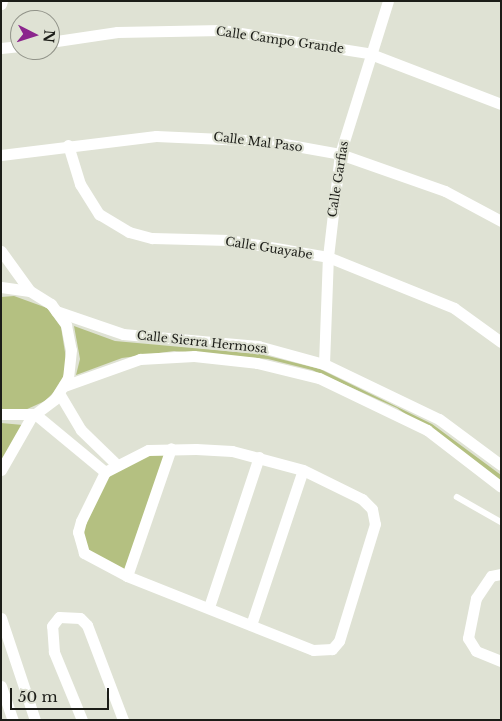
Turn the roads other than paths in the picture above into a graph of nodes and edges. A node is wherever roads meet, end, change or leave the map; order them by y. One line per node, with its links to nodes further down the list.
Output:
1 (388, 1): 3 (street, Calle Garfias)
2 (60, 41): 3 (street, Calle Campo Grande)
3 (368, 53): 4 (street, Calle Campo Grande); 6 (street, Calle Garfias)
4 (501, 104)
5 (68, 144): 6 (street, Calle Mal Paso); 7 (street, Calle Mal Paso); 10 (street, Calle Guayabe)
6 (340, 154): 8 (street, Calle Mal Paso); 10 (street, Calle Garfias)
7 (1, 155)
8 (501, 221)
9 (1, 251): 12 (street)
10 (328, 257): 14 (street, Calle Guayabe); 15 (street, Calle Garfias)
11 (1, 287): 12 (street)
12 (30, 291): 13 (street)
13 (56, 311): 15 (street, Calle Sierra Hermosa); 16 (street)
14 (501, 342)
15 (324, 364): 22 (street, Calle Sierra Hermosa)
16 (62, 389): 18 (street); 21 (street); 26 (street, Calle Sierra Hermosa)
17 (1, 414): 18 (street)
18 (34, 414): 23 (street); 25 (street)
19 (170, 448): 20 (street); 21 (street); 30 (street)
20 (259, 457): 24 (street); 31 (street)
21 (115, 463): 25 (street)
22 (501, 465)
23 (1, 470)
24 (303, 470): 33 (street); 33 (street)
25 (105, 472): 30 (street)
26 (501, 488)
27 (457, 497): 28 (lane)
28 (501, 522)
29 (501, 574): 34 (street)
30 (127, 576): 31 (street)
31 (209, 607): 33 (street)
32 (1, 618): 37 (street)
33 (251, 625)
34 (501, 661)
35 (1, 686): 36 (street)
36 (13, 720)
37 (35, 720)
38 (82, 720): 39 (street)
39 (123, 720)

